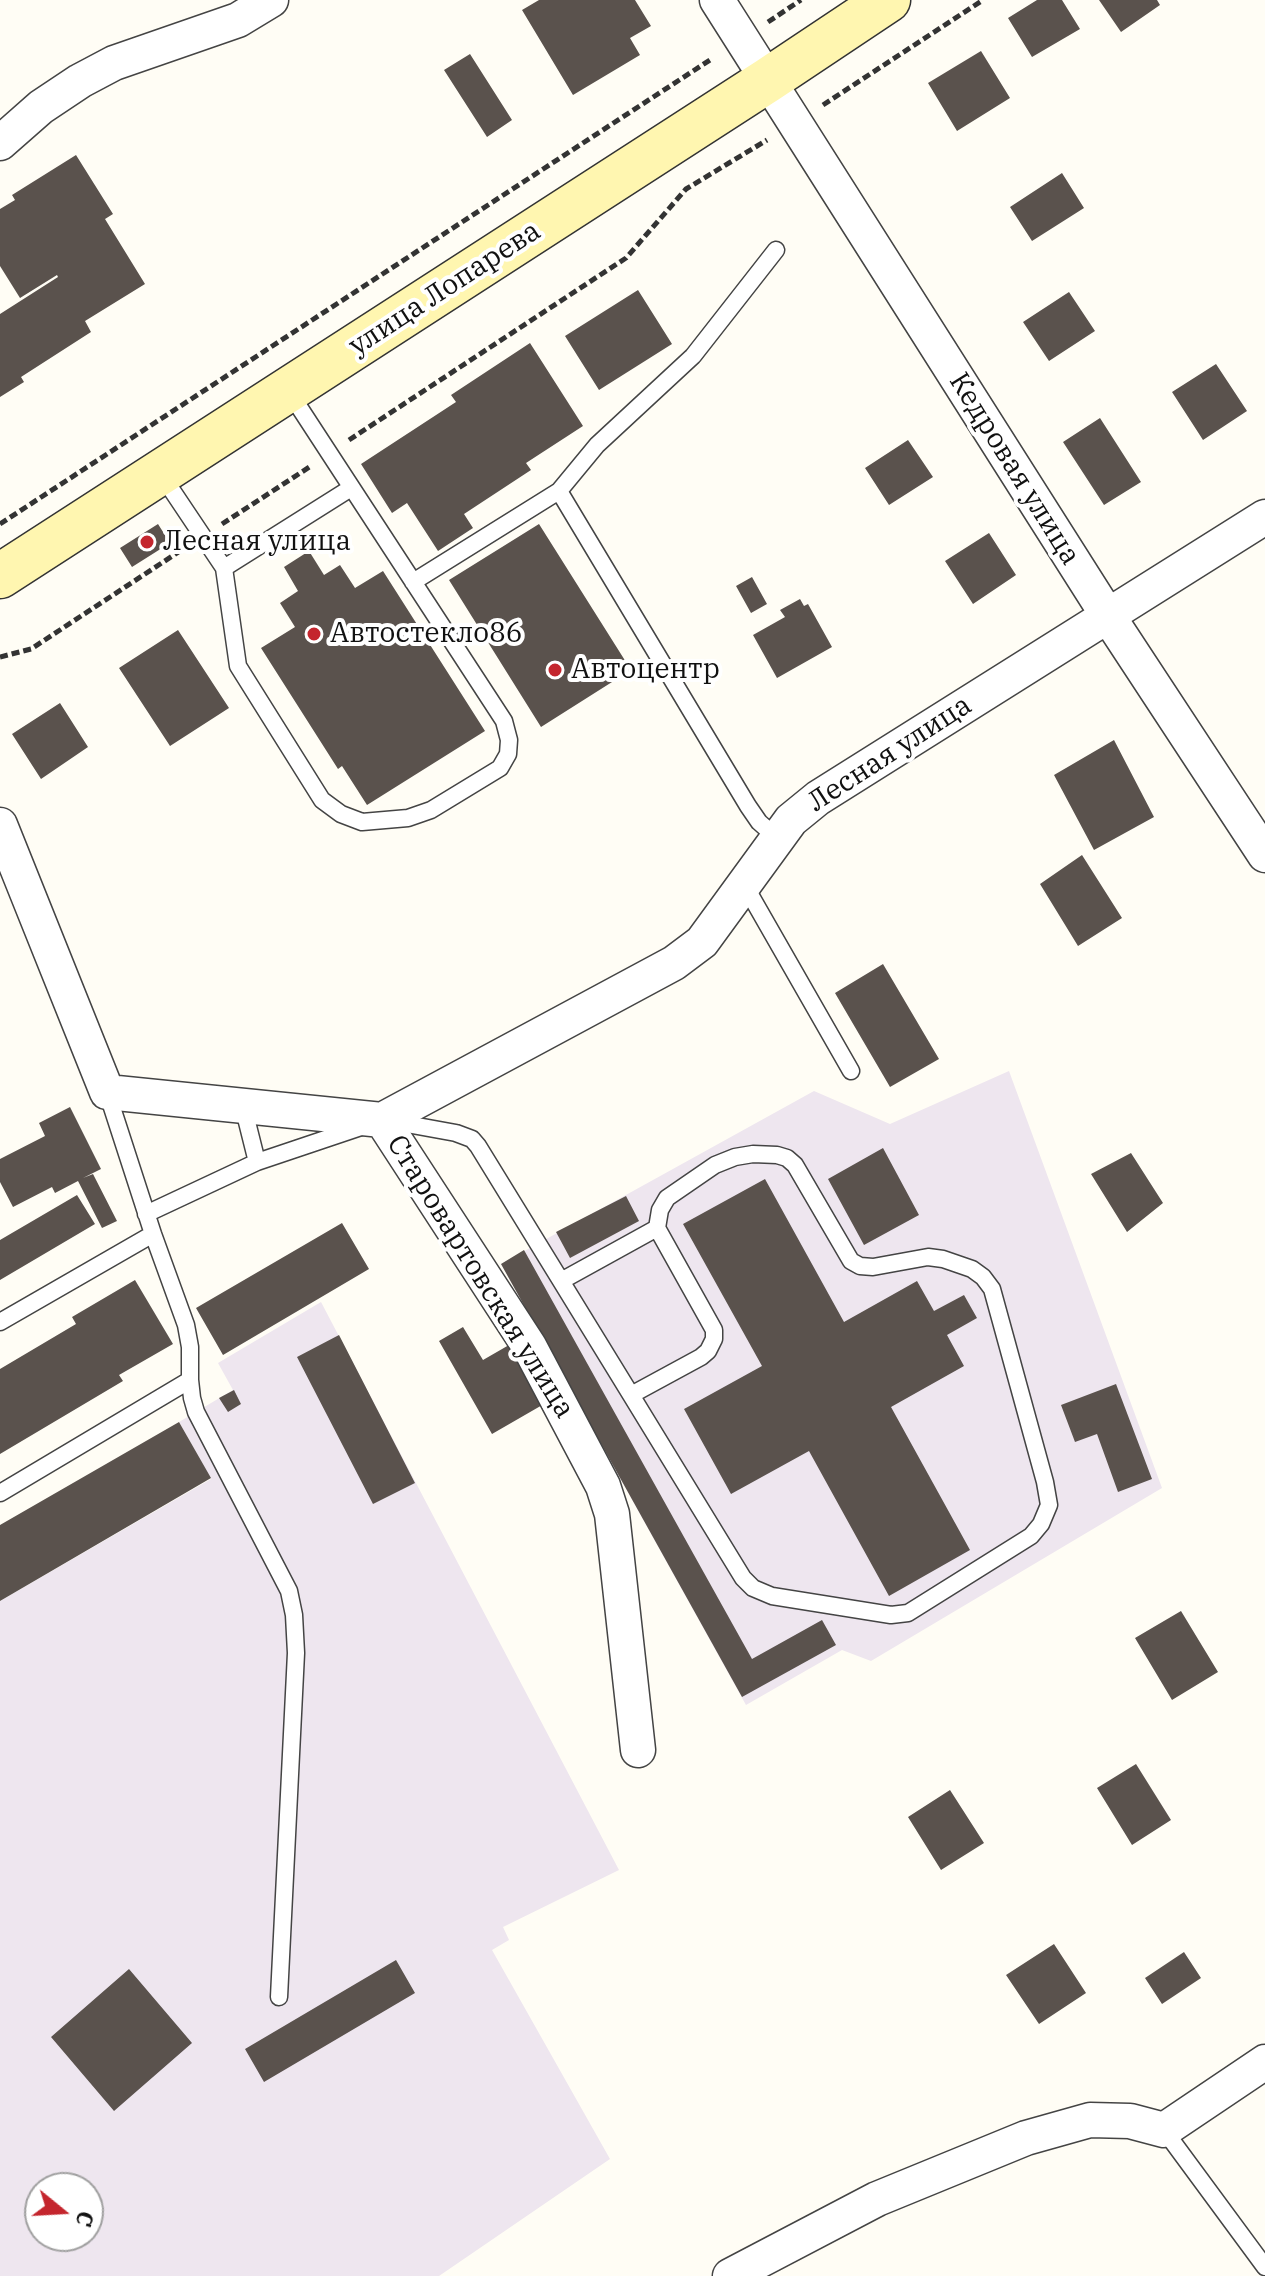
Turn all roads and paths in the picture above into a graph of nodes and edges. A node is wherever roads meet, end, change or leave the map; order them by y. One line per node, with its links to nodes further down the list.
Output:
1 (271, 0): 9 (street)
2 (717, 0): 6 (street, Кедровая улица)
3 (801, 0): 6 (path)
4 (888, 0): 7 (main road, улица Лопарева)
5 (983, 0): 8 (path)
6 (742, 39): 7 (street, Кедровая улица); 17 (path)
7 (768, 80): 8 (street, Кедровая улица); 11 (main road, улица Лопарева)
8 (795, 123): 12 (path); 22 (street, Кедровая улица)
9 (0, 143)
10 (776, 250): 15 (lane)
11 (288, 390): 12 (lane); 13 (main road, улица Лопарева)
12 (329, 453): 14 (lane); 18 (path)
13 (160, 473): 18 (lane); 20 (main road, улица Лопарева)
14 (351, 488): 19 (lane); 21 (lane)
15 (559, 491): 21 (lane); 25 (lane)
16 (1265, 517): 22 (street, Лесная улица)
17 (0, 524)
18 (203, 536): 19 (lane); 23 (path)
19 (224, 568): 21 (lane)
20 (0, 576)
21 (413, 582)
22 (1108, 616): 25 (street, Лесная улица); 26 (street, Кедровая улица)
23 (0, 657)
24 (0, 825): 29 (street)
25 (777, 838): 27 (street, Лесная улица)
26 (1265, 855)
27 (744, 884): 28 (lane); 31 (street, Лесная улица)
28 (851, 1071)
29 (107, 1092): 30 (street, Старовартовская улица); 33 (lane)
30 (243, 1106): 31 (street, Старовартовская улица); 32 (lane)
31 (382, 1120): 32 (lane); 36 (lane); 41 (street, Старовартовская улица)
32 (257, 1162): 33 (lane)
33 (146, 1214): 35 (lane)
34 (657, 1228): 36 (lane); 39 (lane); 39 (lane)
35 (153, 1234): 37 (lane); 38 (lane)
36 (561, 1281): 39 (lane)
37 (0, 1322)
38 (190, 1380): 40 (lane); 42 (lane)
39 (631, 1395)
40 (0, 1493)
41 (638, 1750)
42 (279, 1997)
43 (1265, 2062): 44 (street)
44 (1164, 2130): 45 (lane); 46 (street)
45 (1265, 2267)
46 (730, 2276)

